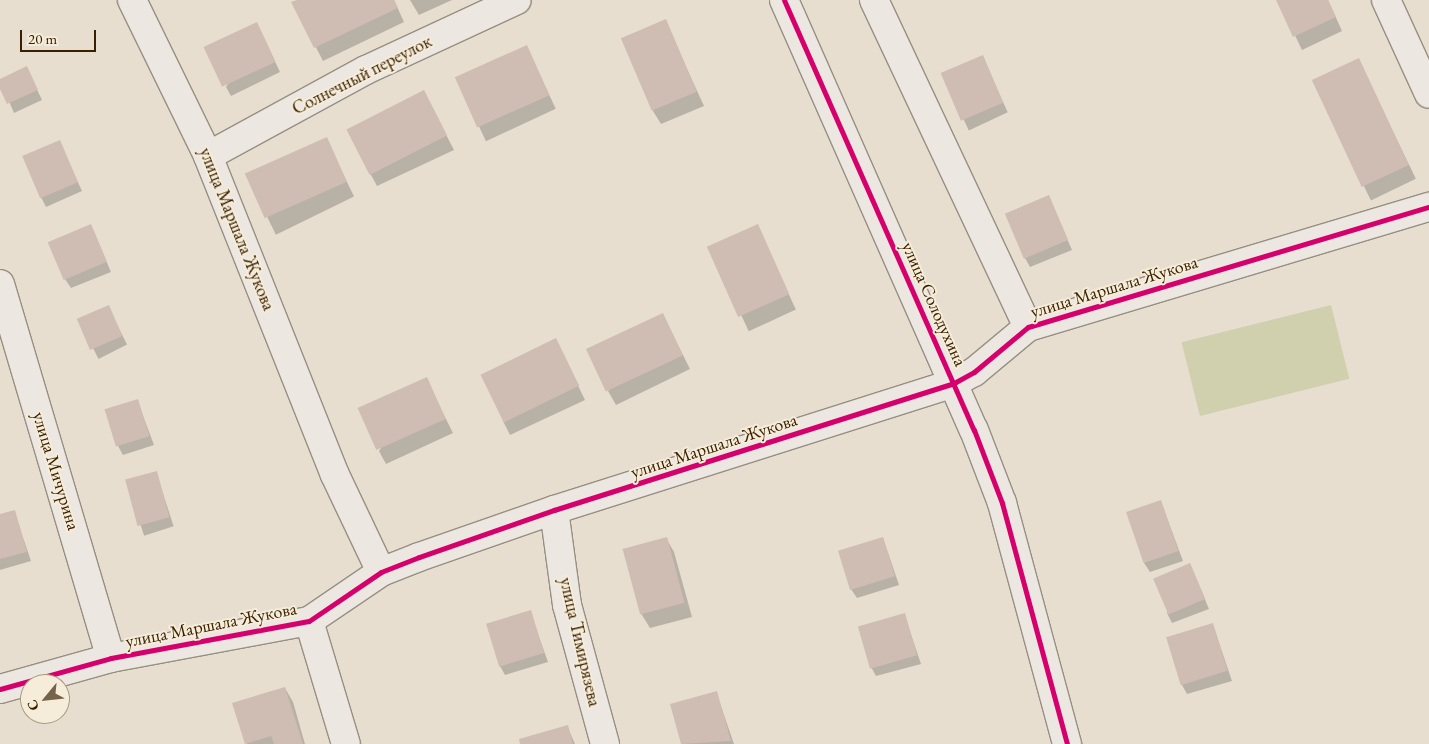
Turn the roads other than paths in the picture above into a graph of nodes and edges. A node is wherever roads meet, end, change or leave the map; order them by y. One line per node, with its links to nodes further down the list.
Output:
1 (132, 0): 7 (street, улица Маршала Жукова)
2 (517, 0): 7 (street, Солнечный переулок)
3 (784, 0): 11 (street, улица Солодухина)
4 (874, 0): 10 (street)
5 (1386, 0): 6 (street)
6 (1429, 94)
7 (208, 156): 13 (street, улица Маршала Жукова)
8 (1429, 207): 10 (street, улица Маршала Жукова)
9 (0, 284): 15 (street, улица Мичурина)
10 (1028, 327): 11 (street, улица Маршала Жукова)
11 (954, 383): 12 (street, улица Маршала Жукова); 19 (street, улица Солодухина)
12 (554, 510): 13 (street, улица Маршала Жукова); 18 (street, улица Тимирязева)
13 (381, 572): 14 (street, улица Маршала Жукова)
14 (309, 621): 15 (street, улица Маршала Жукова); 17 (street)
15 (111, 658): 16 (street, улица Маршала Жукова)
16 (0, 689)
17 (346, 744)
18 (605, 744)
19 (1067, 744)

